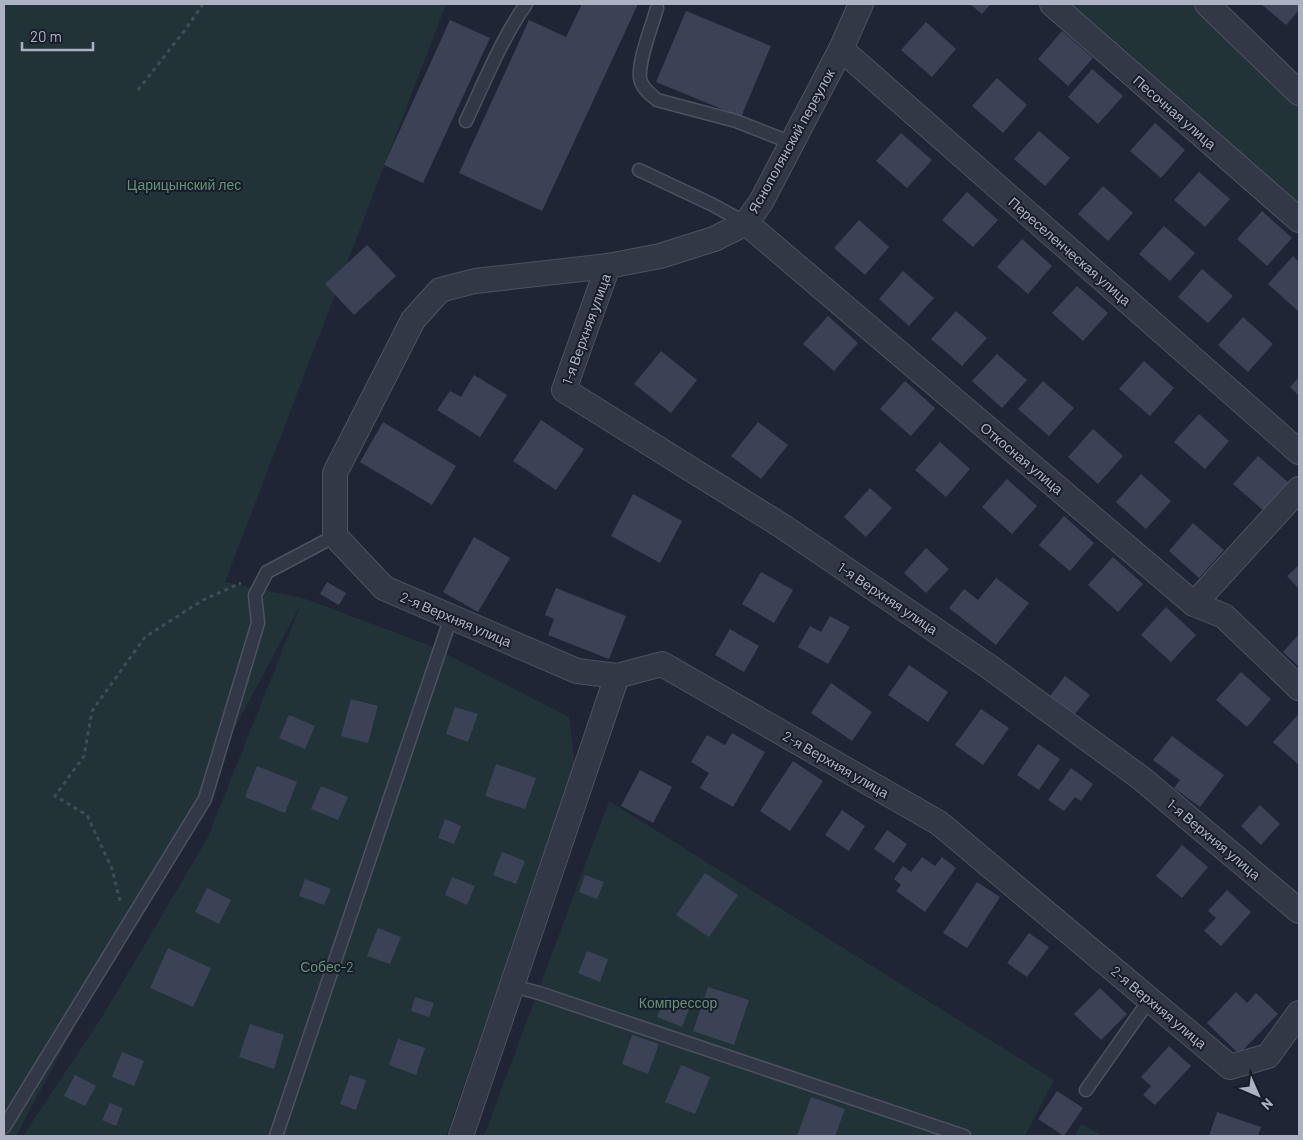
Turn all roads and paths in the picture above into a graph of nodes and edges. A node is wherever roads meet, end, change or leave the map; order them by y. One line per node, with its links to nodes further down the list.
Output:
1 (203, 4): 8 (path)
2 (526, 4): 10 (lane)
3 (861, 4): 7 (street, Яснополянский переулок)
4 (1052, 4): 13 (street, Песочная улица)
5 (1206, 4): 9 (street)
6 (657, 8): 11 (lane)
7 (841, 49): 11 (street, Яснополянский переулок); 16 (street, Переселенческая улица)
8 (138, 90)
9 (1299, 93)
10 (466, 121)
11 (792, 143): 14 (street, Яснополянский переулок)
12 (639, 170): 14 (lane)
13 (1299, 220)
14 (746, 223): 15 (street, Яснополянский переулок); 20 (street, Откосная улица)
15 (608, 266): 18 (street, Яснополянский переулок); 25 (street, 1-я Верхняя улица)
16 (1299, 452)
17 (1299, 489): 20 (street)
18 (335, 536): 19 (lane); 21 (street, 2-я Верхняя улица)
19 (267, 572): 24 (path); 30 (lane)
20 (1194, 604): 23 (street, Откосная улица)
21 (451, 617): 22 (street, 2-я Верхняя улица); 31 (lane)
22 (617, 676): 26 (street); 27 (street, 2-я Верхняя улица)
23 (1299, 688)
24 (120, 906)
25 (1299, 910)
26 (513, 986): 32 (street); 33 (lane)
27 (1150, 999): 28 (street, 2-я Верхняя улица); 29 (lane)
28 (1299, 1013)
29 (1086, 1090)
30 (4, 1127)
31 (276, 1136)
32 (461, 1136)
33 (964, 1136)

